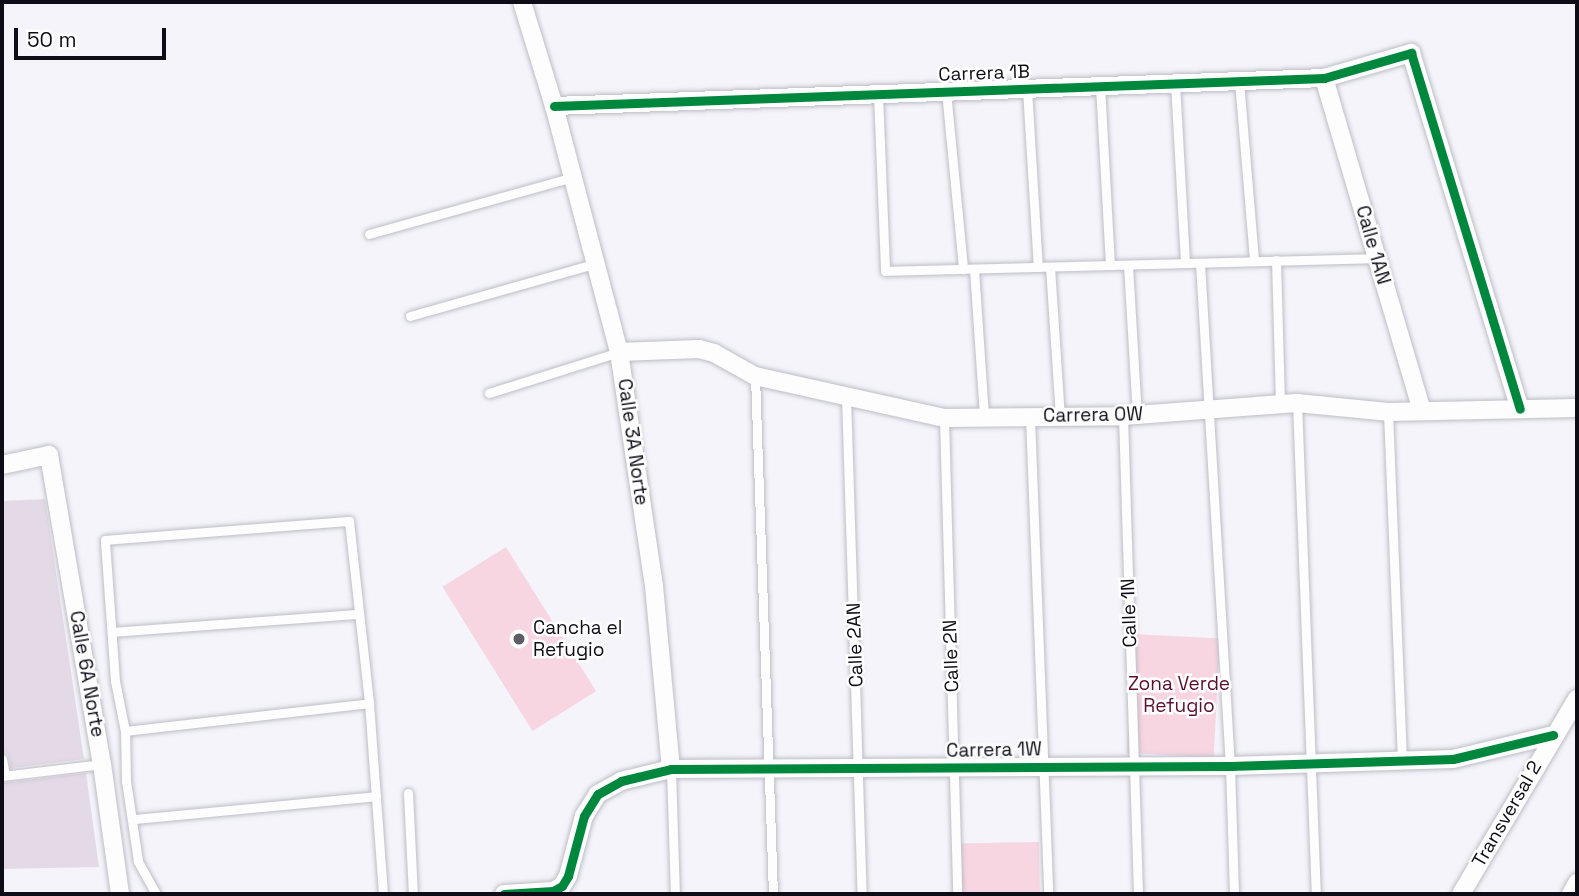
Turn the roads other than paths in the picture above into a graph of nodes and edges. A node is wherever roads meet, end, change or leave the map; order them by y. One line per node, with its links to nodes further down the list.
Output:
1 (522, 2): 9 (street, Calle 3A Norte)
2 (1324, 78): 3 (street, Carrera 1B); 12 (street, Calle 1AN); 32 (street, Carrera 1B)
3 (1239, 81): 4 (street, Carrera 1B); 14 (lane)
4 (1175, 83): 5 (street, Carrera 1B); 16 (lane)
5 (1100, 86): 6 (street, Carrera 1B); 18 (lane)
6 (1027, 89): 7 (street, Carrera 1B); 20 (lane)
7 (946, 92): 8 (street, Carrera 1B); 22 (lane)
8 (878, 94): 9 (street, Carrera 1B); 22 (lane)
9 (554, 106): 10 (street, Calle 3A Norte)
10 (573, 177): 11 (lane); 15 (street, Calle 3A Norte)
11 (369, 234)
12 (1377, 258): 13 (lane); 33 (street, Calle 1AN)
13 (1276, 260): 14 (lane); 29 (lane)
14 (1254, 261): 17 (lane)
15 (597, 263): 24 (lane); 25 (street, Calle 3A Norte)
16 (1185, 263): 17 (lane); 19 (lane)
17 (1200, 263): 30 (lane)
18 (1110, 265): 19 (lane); 21 (lane)
19 (1128, 265): 36 (lane, Calle 1N)
20 (1038, 267): 21 (lane); 23 (lane)
21 (1050, 267): 35 (lane)
22 (963, 269): 23 (lane)
23 (974, 269): 37 (lane)
24 (410, 316)
25 (619, 352): 26 (street, Carrera 0W); 27 (lane); 54 (street, Calle 3A Norte)
26 (755, 376): 28 (street, Carrera 0W); 57 (lane)
27 (489, 393)
28 (846, 396): 39 (street, Carrera 0W); 55 (lane, Calle 2AN)
29 (1288, 404): 30 (street, Carrera 0W); 34 (street, Carrera 0W); 49 (lane)
30 (1209, 408): 36 (street, Carrera 0W); 52 (lane)
31 (1577, 408): 32 (street, Carrera 0W)
32 (1520, 409): 33 (street, Carrera 0W)
33 (1422, 411): 34 (street, Carrera 0W)
34 (1388, 412): 48 (lane)
35 (1060, 416): 36 (street, Carrera 0W); 38 (street, Carrera 0W)
36 (1130, 416): 51 (lane, Calle 1N)
37 (984, 417): 38 (street, Carrera 0W); 39 (street, Carrera 0W)
38 (1030, 417): 53 (lane)
39 (944, 418): 56 (lane, Calle 2N)
40 (2, 465): 50 (street, Calle 6A Norte)
41 (358, 614): 42 (lane); 42 (lane); 44 (lane)
42 (111, 632): 45 (lane)
43 (1577, 699): 46 (street, Transversal 2)
44 (369, 703): 45 (lane); 60 (lane)
45 (125, 731): 61 (lane)
46 (1553, 735): 48 (street, Carrera 1W); 77 (street, Transversal 2)
47 (2, 759): 58 (lane)
48 (1402, 760): 49 (street, Carrera 1W)
49 (1311, 763): 52 (street, Carrera 1W); 76 (lane)
50 (102, 764): 58 (lane); 64 (street, Calle 6A Norte)
51 (1133, 765): 52 (street, Carrera 1W); 53 (street, Carrera 1W); 74 (lane, Calle 1N)
52 (1230, 766): 75 (lane)
53 (1045, 767): 56 (street, Carrera 1W); 73 (lane)
54 (671, 769): 57 (street, Carrera 1W); 63 (street, Carrera 1W); 69 (lane, Calle 3A Norte)
55 (860, 769): 56 (street, Carrera 1W); 57 (street, Carrera 1W); 71 (lane, Calle 2AN)
56 (954, 769): 72 (lane, Calle 2N)
57 (769, 771): 70 (lane)
58 (3, 775)
59 (408, 793): 67 (lane)
60 (376, 796): 61 (lane); 66 (lane)
61 (134, 819): 65 (lane)
62 (1577, 883): 78 (street)
63 (555, 893): 68 (street, Carrera 1W)
64 (120, 894)
65 (156, 894)
66 (383, 894)
67 (413, 894)
68 (504, 894)
69 (675, 894)
70 (773, 894)
71 (862, 894)
72 (957, 894)
73 (1048, 894)
74 (1138, 894)
75 (1234, 894)
76 (1316, 894)
77 (1461, 894)
78 (1571, 894)

